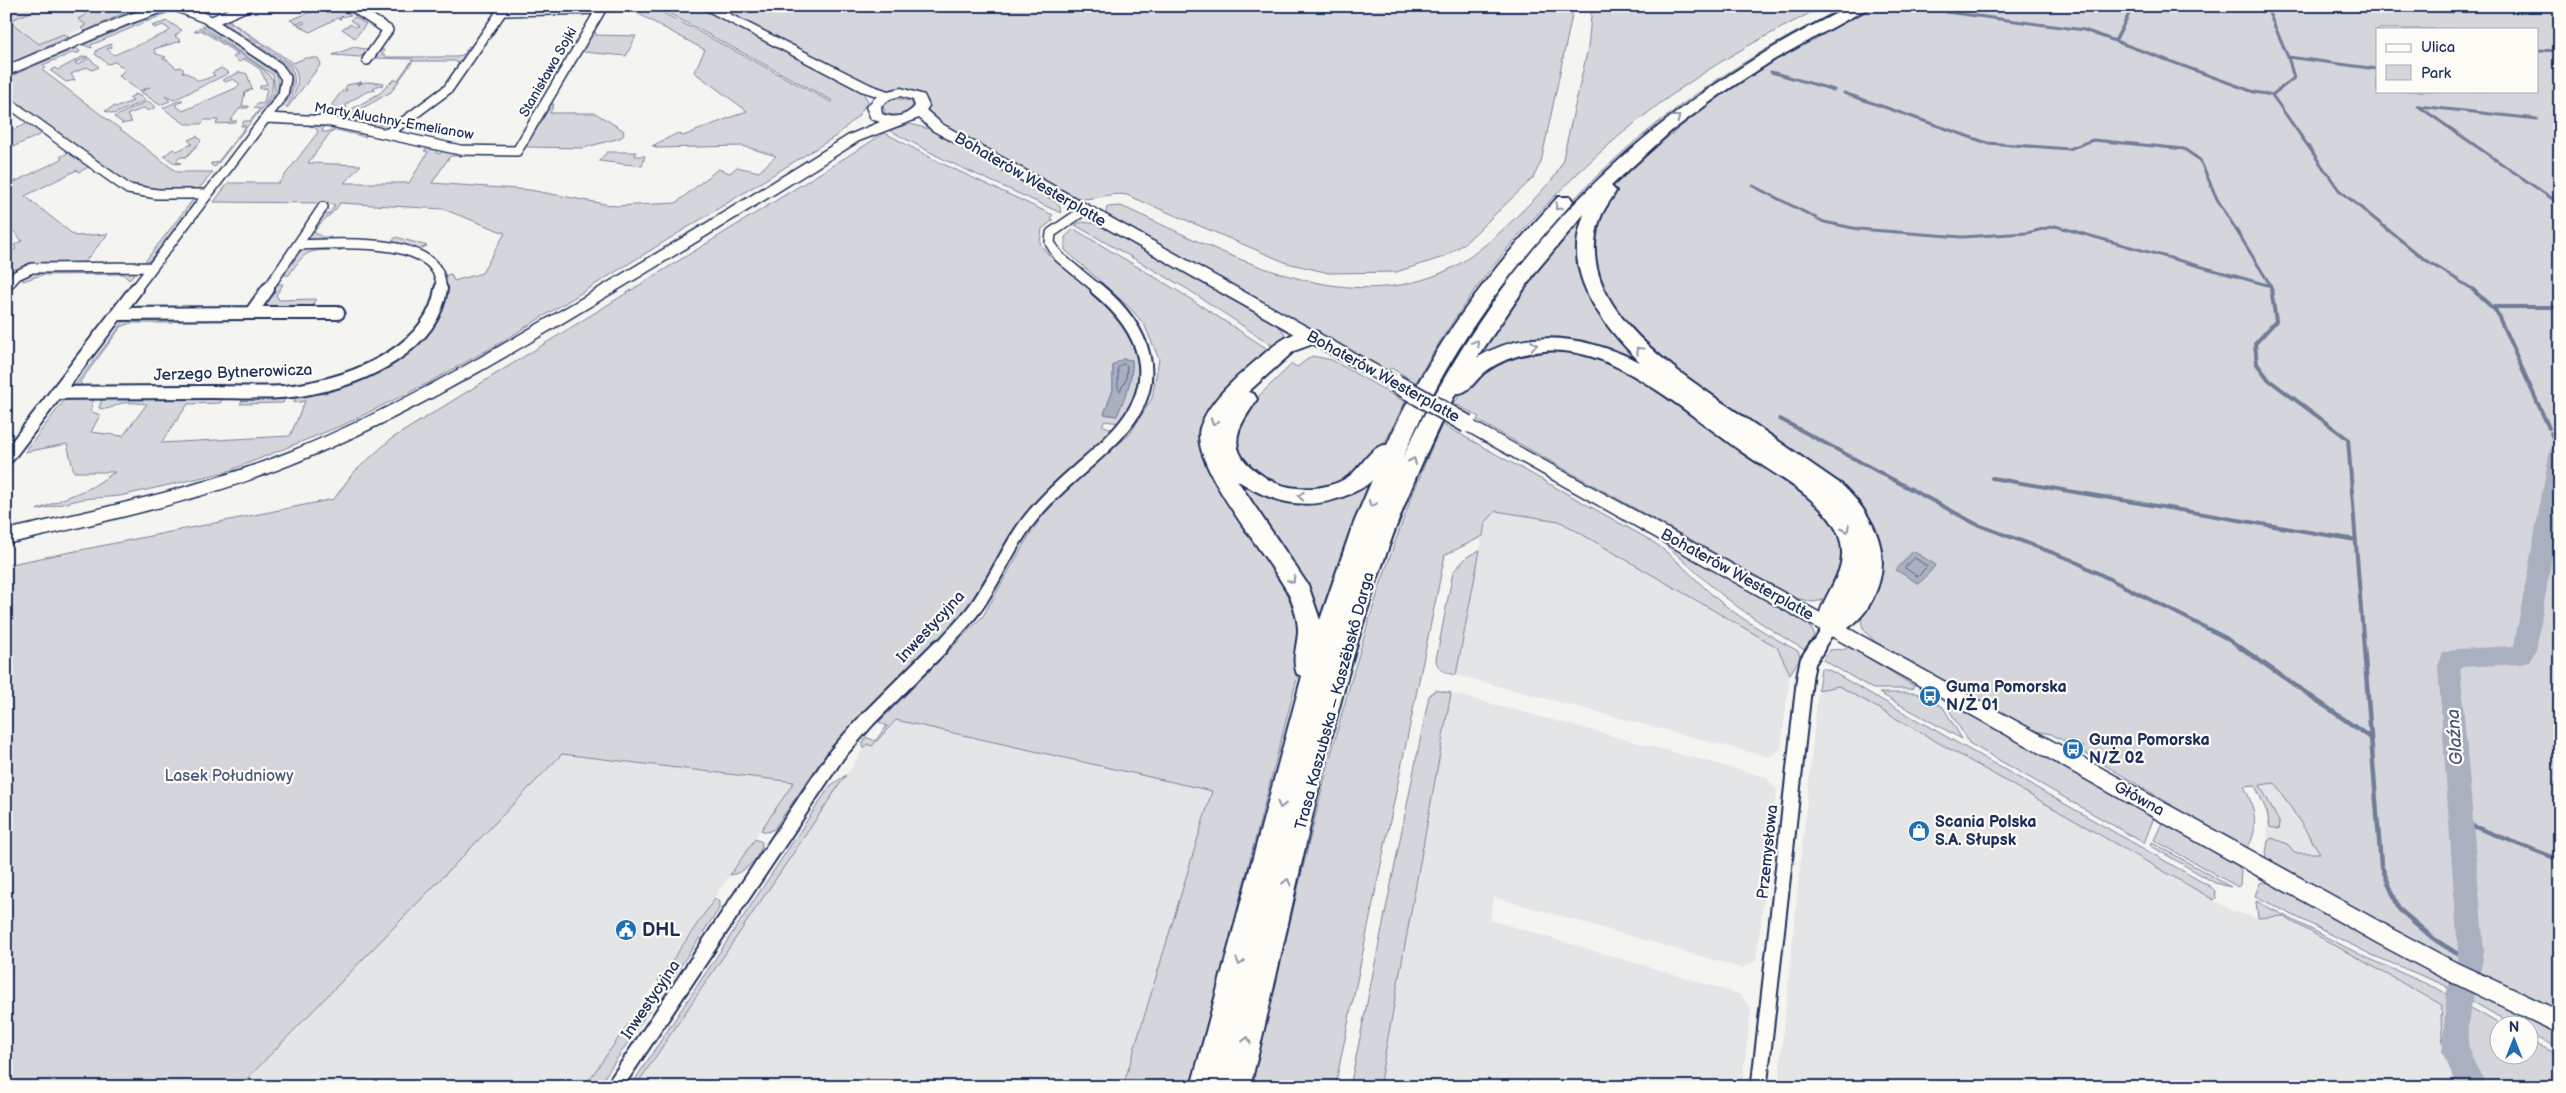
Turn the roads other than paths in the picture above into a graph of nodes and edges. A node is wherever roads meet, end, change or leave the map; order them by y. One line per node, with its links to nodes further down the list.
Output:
1 (153, 6): 13 (street)
2 (167, 6): 3 (street); 13 (street)
3 (174, 6): 12 (street)
4 (193, 6): 12 (street)
5 (247, 6): 12 (street)
6 (351, 6): 14 (street)
7 (704, 6): 17 (main road)
8 (1838, 6): 40 (highway, Trasa Kaszubska – Kaszëbskô Darga, one-way to 40)
9 (1864, 6): 27 (highway, Trasa Kaszubska – Kaszëbskô Darga, one-way to 9)
10 (602, 8): 11 (street); 28 (street, Stanisława Sojki)
11 (497, 9): 25 (street)
12 (207, 20): 21 (street)
13 (124, 21): 15 (street)
14 (367, 60)
15 (6, 71)
16 (6, 101): 18 (street)
17 (879, 102): 19 (main road, Bohaterów Westerplatte); 23 (main road); 26 (main road)
18 (17, 108): 20 (street); 29 (street)
19 (919, 111): 22 (main road); 24 (main road, Bohaterów Westerplatte)
20 (6, 113)
21 (266, 118): 25 (street, Marty Aluchny-Emelianow); 29 (street)
22 (906, 119): 23 (main road); 24 (main road, Bohaterów Westerplatte)
23 (892, 122): 26 (main road)
24 (937, 127): 31 (main road, Bohaterów Westerplatte)
25 (387, 134): 28 (street, Marty Aluchny-Emelianow)
26 (854, 138): 42 (main road)
27 (1639, 149): 40 (highway, Trasa Kaszubska – Kaszëbskô Darga, one-way to 27); 45 (highway, one-way to 27)
28 (517, 151)
29 (208, 194): 33 (street)
30 (323, 207): 32 (street)
31 (1083, 211): 38 (main road, Bohaterów Westerplatte); 48 (street, Inwestycyjna)
32 (298, 245): 35 (street); 39 (street, Jerzego Bytnerowicza)
33 (152, 267): 34 (street); 37 (street)
34 (6, 287)
35 (251, 313): 36 (street); 37 (street)
36 (338, 313)
37 (117, 314): 39 (street)
38 (1311, 337): 40 (highway, one-way to 38); 45 (main road, Bohaterów Westerplatte, bridge); 46 (highway, one-way to 46)
39 (56, 393): 41 (street)
40 (1419, 421): 45 (highway, one-way to 45); 46 (highway, Trasa Kaszubska – Kaszëbskô Darga, one-way to 46); 50 (highway, Trasa Kaszubska – Kaszëbskô Darga, one-way to 40)
41 (6, 459)
42 (68, 522): 43 (main road); 44 (main road)
43 (6, 529)
44 (6, 537)
45 (1830, 627): 47 (main road, Główna); 51 (street, Przemysłowa)
46 (1292, 758): 49 (highway, Trasa Kaszubska – Kaszëbskô Darga, one-way to 49)
47 (2560, 1023)
48 (614, 1087)
49 (1206, 1087)
50 (1235, 1087)
51 (1758, 1087)

